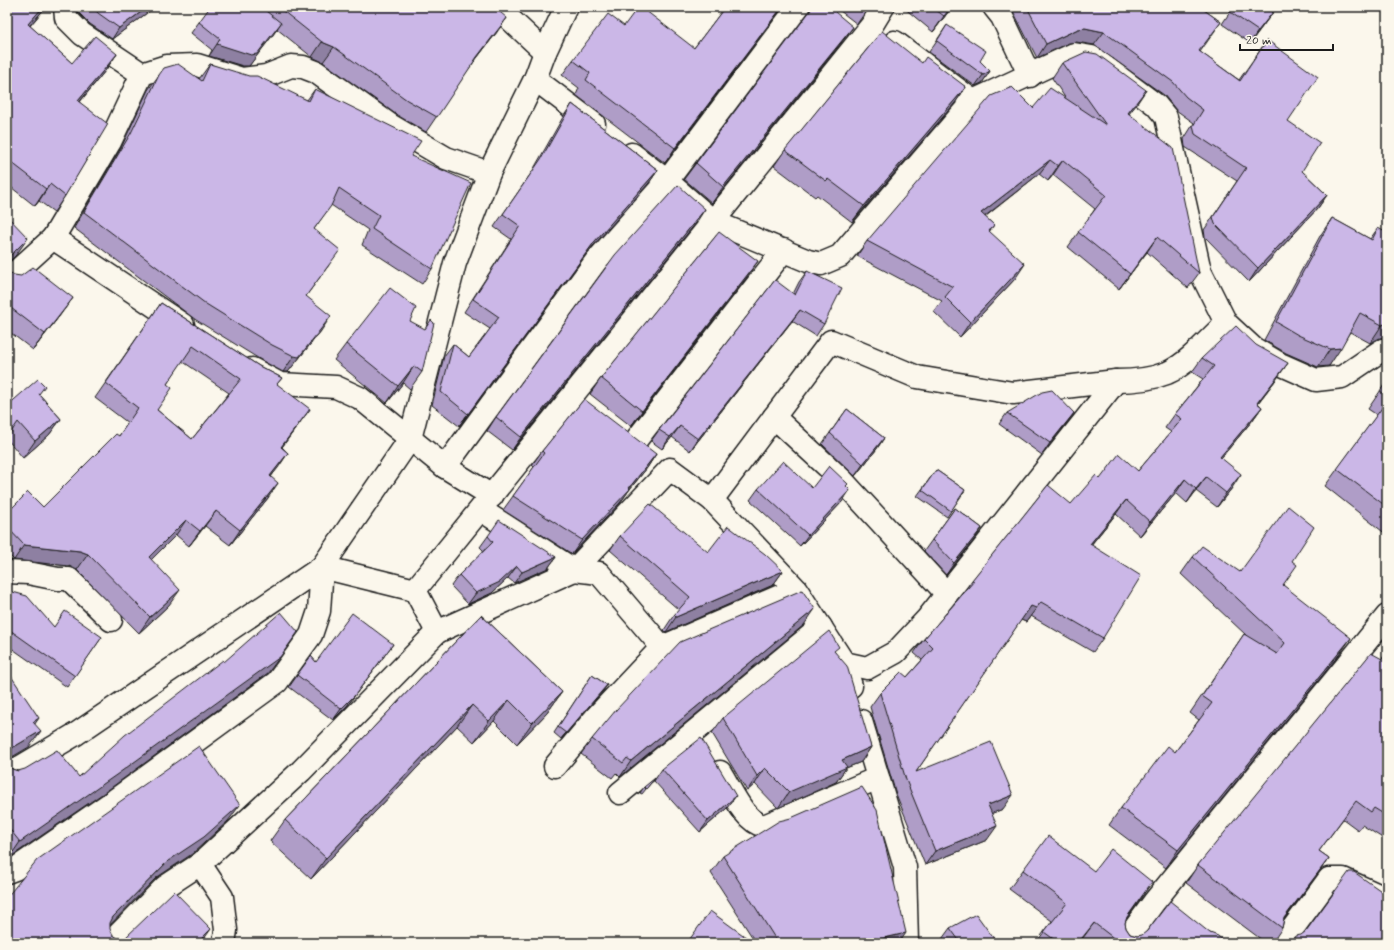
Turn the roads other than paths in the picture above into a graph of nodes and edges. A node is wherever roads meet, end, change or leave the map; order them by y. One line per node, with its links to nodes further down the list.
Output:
1 (65, 7): 8 (street)
2 (497, 7): 7 (street)
3 (566, 7): 7 (street)
4 (798, 7): 13 (street)
5 (994, 7): 9 (street)
6 (878, 16): 11 (street); 14 (street)
7 (545, 52): 10 (street)
8 (142, 74): 12 (street); 15 (street)
9 (1030, 76): 11 (street); 18 (street)
10 (535, 79): 12 (street); 13 (street)
11 (973, 101): 16 (street)
12 (489, 173): 27 (street)
13 (667, 181): 14 (street); 29 (street)
14 (714, 222): 16 (street); 23 (street)
15 (53, 238): 17 (street); 19 (street)
16 (784, 250): 28 (street)
17 (7, 280)
18 (1226, 323): 20 (street); 22 (street)
19 (202, 338)
20 (1387, 349)
21 (235, 358): 27 (street)
22 (1116, 381): 25 (street); 38 (street)
23 (572, 396): 24 (street); 32 (street)
24 (591, 411)
25 (774, 417): 31 (street); 38 (street)
26 (615, 430): 28 (street)
27 (410, 439): 29 (street); 33 (street)
28 (633, 444): 30 (street)
29 (445, 467): 32 (street)
30 (670, 469): 31 (street); 34 (street)
31 (712, 500): 36 (street)
32 (487, 503): 34 (street); 37 (street)
33 (322, 567): 37 (street); 47 (street); 51 (street)
34 (574, 570): 42 (street); 43 (street)
35 (7, 572): 39 (street)
36 (796, 589): 41 (street); 43 (street)
37 (415, 590): 42 (street)
38 (946, 593): 44 (street)
39 (111, 620)
40 (1386, 620): 53 (street)
41 (821, 627): 44 (street); 45 (street)
42 (437, 632): 50 (street)
43 (662, 647): 46 (street)
44 (844, 663): 48 (street)
45 (696, 730): 48 (street); 49 (street)
46 (555, 766)
47 (7, 775)
48 (878, 778): 57 (street)
49 (620, 793)
50 (200, 864): 55 (street); 56 (street)
51 (7, 872)
52 (1387, 899): 59 (street)
53 (1154, 902): 54 (street); 58 (street)
54 (1171, 916)
55 (110, 943)
56 (224, 943)
57 (907, 943)
58 (1124, 943)
59 (1282, 943)

